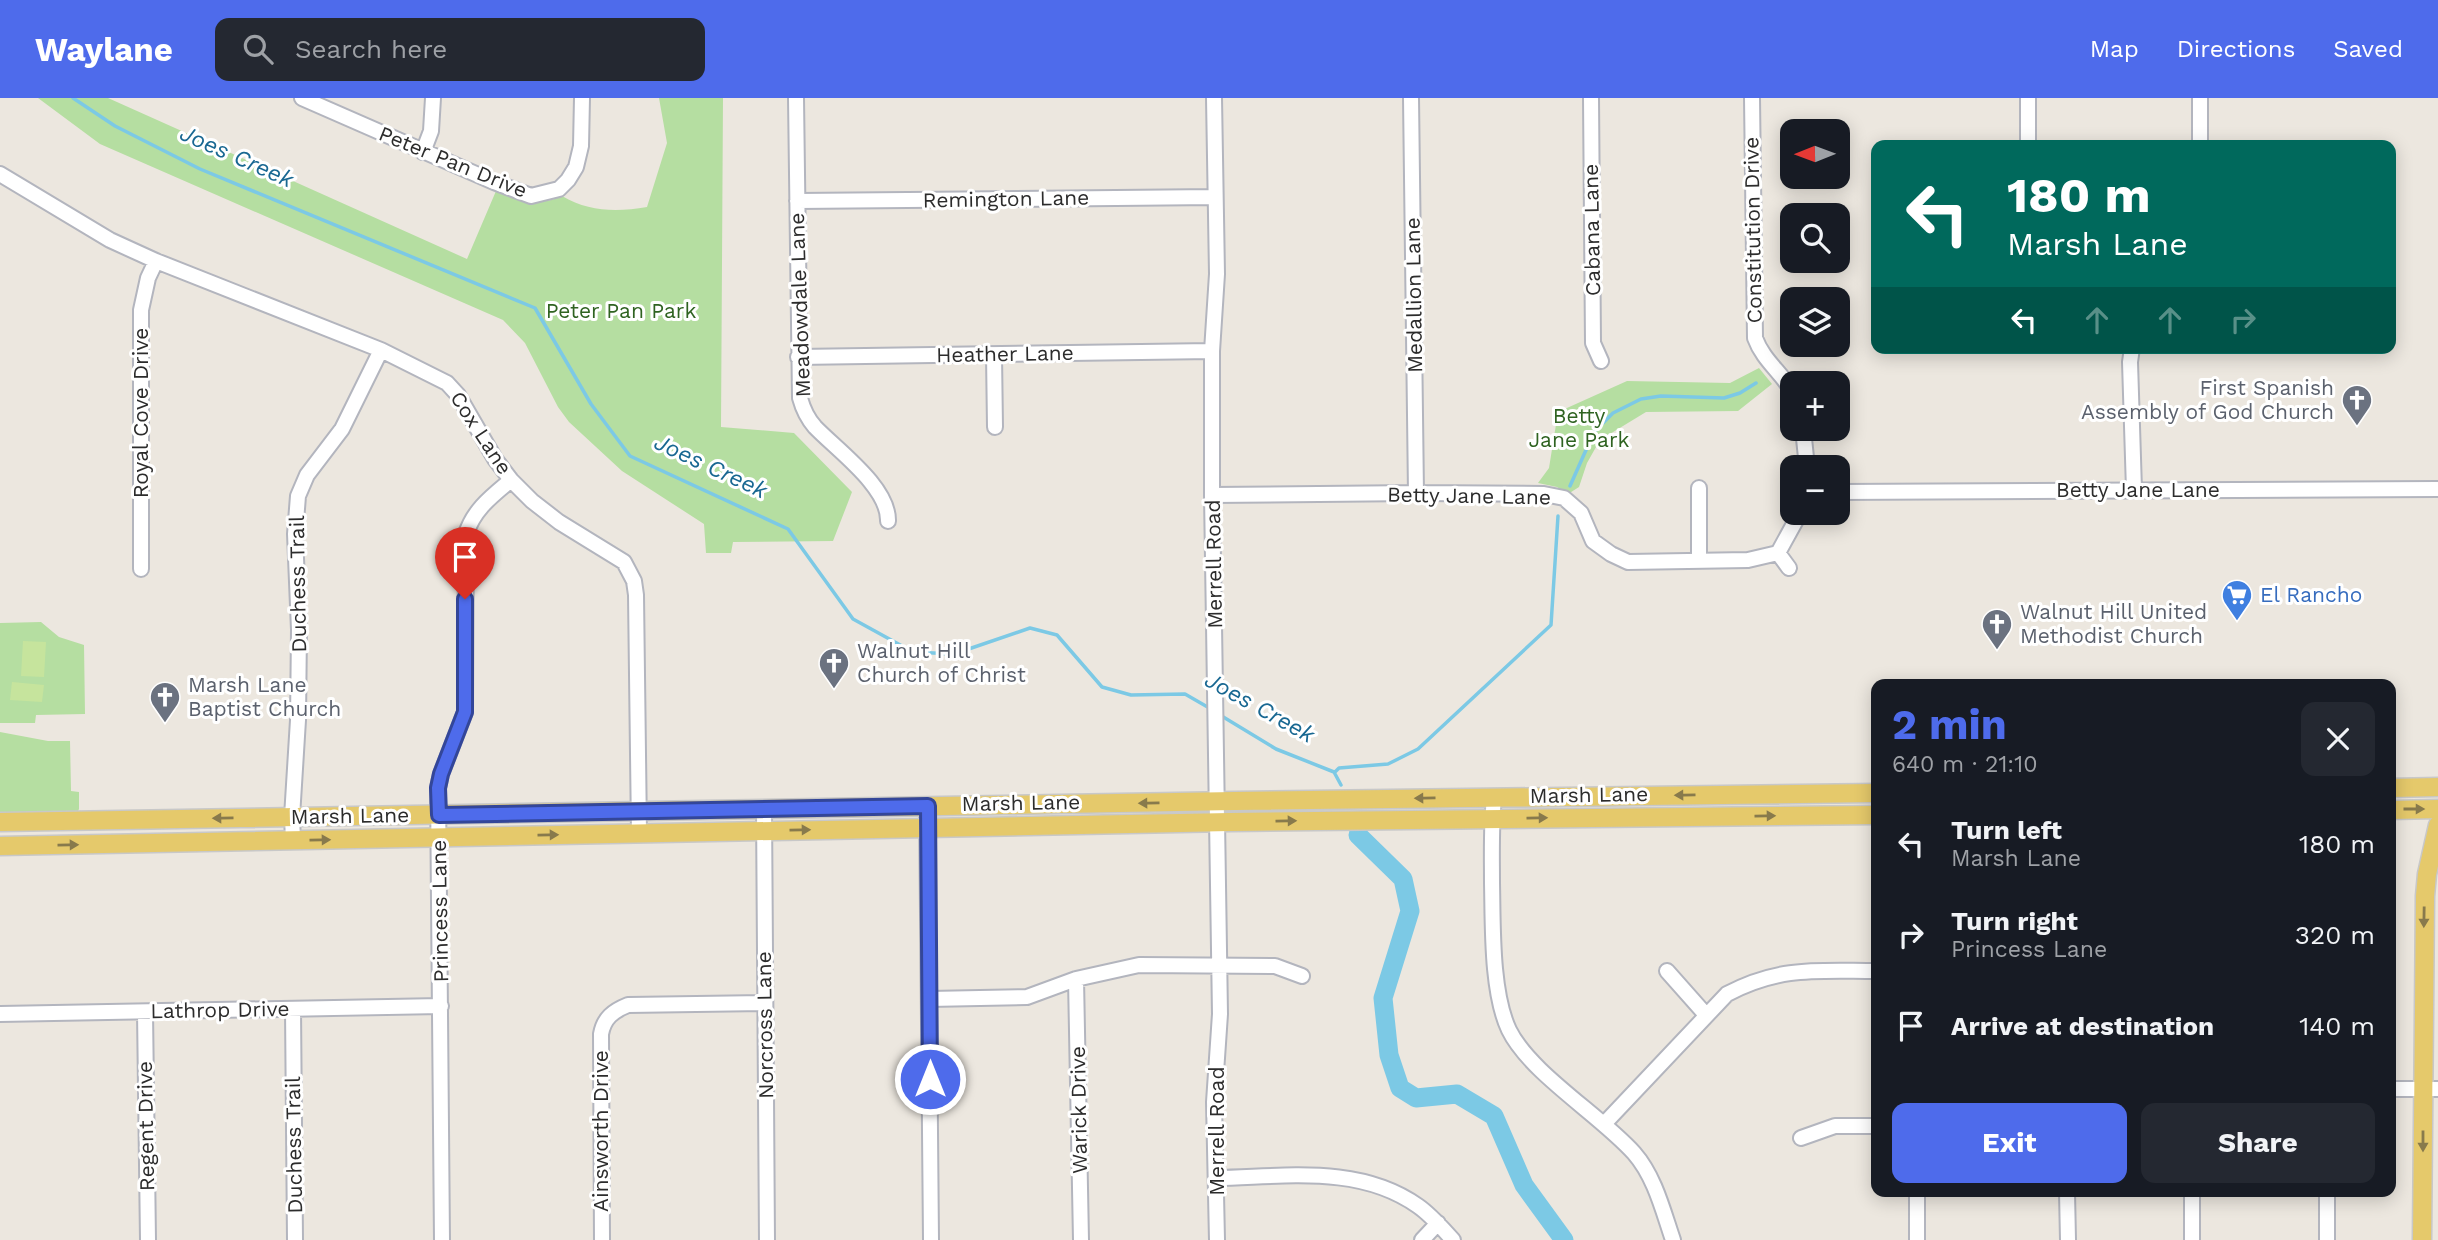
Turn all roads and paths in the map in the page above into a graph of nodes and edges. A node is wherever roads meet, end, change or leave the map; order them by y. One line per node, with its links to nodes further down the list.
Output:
1 (302, 98): 13 (street, Peter Pan Drive)
2 (432, 98): 13 (street)
3 (582, 98): 13 (street, Peter Pan Drive)
4 (796, 98): 16 (street, Meadowdale Lane)
5 (1214, 98): 15 (street, Merrell Road)
6 (1411, 98): 31 (street, Medallion Lane)
7 (1591, 98): 23 (street, Cabana Lane)
8 (1752, 98): 24 (street, Constitution Drive)
9 (2028, 98): 11 (street)
10 (2200, 98): 12 (street)
11 (2028, 140)
12 (2200, 140)
13 (423, 152)
14 (0, 174): 17 (street, Cox Lane)
15 (1215, 197): 16 (street, Remington Lane); 19 (street, Merrell Road)
16 (797, 201): 22 (street, Meadowdale Lane)
17 (156, 261): 18 (street, Cox Lane); 38 (street, Royal Cove Drive)
18 (381, 350): 26 (street, Cox Lane); 52 (street, Duchess Trail)
19 (1212, 351): 21 (street, Heather Lane); 32 (street, Merrell Road)
20 (2131, 354): 29 (street)
21 (994, 355): 22 (street, Heather Lane); 25 (street)
22 (798, 357): 33 (street, Meadowdale Lane)
23 (1601, 361)
24 (1780, 374)
25 (995, 426)
26 (511, 480): 49 (street, Cox Lane); 50 (street, Princess Lane)
27 (1699, 488): 36 (street)
28 (2438, 489): 29 (street, Betty Jane Lane)
29 (2134, 490): 30 (street, Betty Jane Lane)
30 (1850, 492)
31 (1416, 493): 32 (street, Betty Jane Lane); 36 (street, Betty Jane Lane)
32 (1212, 495): 44 (street, Merrell Road)
33 (888, 521)
34 (1794, 525): 35 (street)
35 (1778, 554): 36 (street, Betty Jane Lane); 37 (street)
36 (1699, 561)
37 (1789, 568)
38 (141, 569)
39 (2396, 788): 40 (main road)
40 (2438, 788)
41 (1871, 793): 42 (main road, Marsh Lane)
42 (1712, 795): 43 (main road, Marsh Lane, one-way to 43); 53 (main road)
43 (1494, 798): 44 (main road, Marsh Lane, one-way to 44); 55 (street)
44 (1217, 802): 45 (main road, Marsh Lane, one-way to 45); 57 (street, Merrell Road)
45 (928, 806): 46 (main road, Marsh Lane); 59 (street)
46 (764, 809): 49 (main road, Marsh Lane); 60 (street, Norcross Lane)
47 (2438, 809): 48 (main road, one-way to 47)
48 (2396, 810)
49 (639, 811): 50 (main road, Marsh Lane); 61 (street, Cox Lane)
50 (439, 815): 52 (main road, Marsh Lane); 62 (street, Princess Lane)
51 (1871, 815): 53 (main road, Marsh Lane, one-way to 51)
52 (292, 817): 54 (main road, Marsh Lane, one-way to 54); 63 (street, Duchess Trail)
53 (1712, 817): 55 (main road, Marsh Lane, one-way to 53)
54 (195, 819): 56 (main road, Marsh Lane); 64 (main road)
55 (1492, 819): 57 (main road, Marsh Lane, one-way to 55); 81 (street)
56 (0, 822)
57 (1217, 822): 59 (main road, Marsh Lane); 67 (street, Merrell Road)
58 (2438, 825): 66 (main road, one-way to 66)
59 (928, 828): 60 (main road, Marsh Lane, one-way to 59); 72 (street)
60 (764, 831): 61 (main road, Marsh Lane); 73 (street, Norcross Lane)
61 (639, 834): 62 (main road, Marsh Lane, one-way to 61)
62 (439, 837): 63 (main road, Marsh Lane, one-way to 62); 74 (street, Princess Lane)
63 (293, 840): 64 (main road, Marsh Lane)
64 (195, 842): 65 (main road, Marsh Lane, one-way to 64)
65 (0, 846)
66 (2431, 960): 80 (main road)
67 (1219, 966): 70 (street); 71 (street); 84 (street, Merrell Road)
68 (1667, 971): 78 (street)
69 (1871, 971): 78 (street)
70 (1302, 976)
71 (1076, 979): 72 (street); 96 (street, Warick Drive)
72 (929, 999): 95 (street)
73 (765, 1003): 93 (street, Ainsworth Drive); 94 (street, Norcross Lane)
74 (440, 1006): 75 (street, Lathrop Drive); 92 (street, Princess Lane)
75 (293, 1009): 76 (street, Lathrop Drive); 91 (street, Duchess Trail)
76 (145, 1012): 77 (street, Lathrop Drive); 90 (street, Regent Drive)
77 (0, 1014)
78 (1706, 1015): 81 (street)
79 (2396, 1088): 80 (street)
80 (2431, 1089): 105 (main road, one-way to 105)
81 (1604, 1124): 100 (street)
82 (1871, 1126): 83 (street)
83 (1801, 1138)
84 (1216, 1178): 89 (street); 97 (street, Merrell Road)
85 (1917, 1197): 101 (street)
86 (2067, 1197): 102 (street)
87 (2192, 1197): 103 (street)
88 (2328, 1197): 104 (street)
89 (1438, 1223): 98 (street); 99 (street)
90 (148, 1240)
91 (295, 1240)
92 (442, 1240)
93 (601, 1240)
94 (767, 1240)
95 (931, 1240)
96 (1081, 1240)
97 (1217, 1240)
98 (1422, 1240)
99 (1453, 1240)
100 (1673, 1240)
101 (1917, 1240)
102 (2068, 1240)
103 (2192, 1240)
104 (2327, 1240)
105 (2422, 1240)

